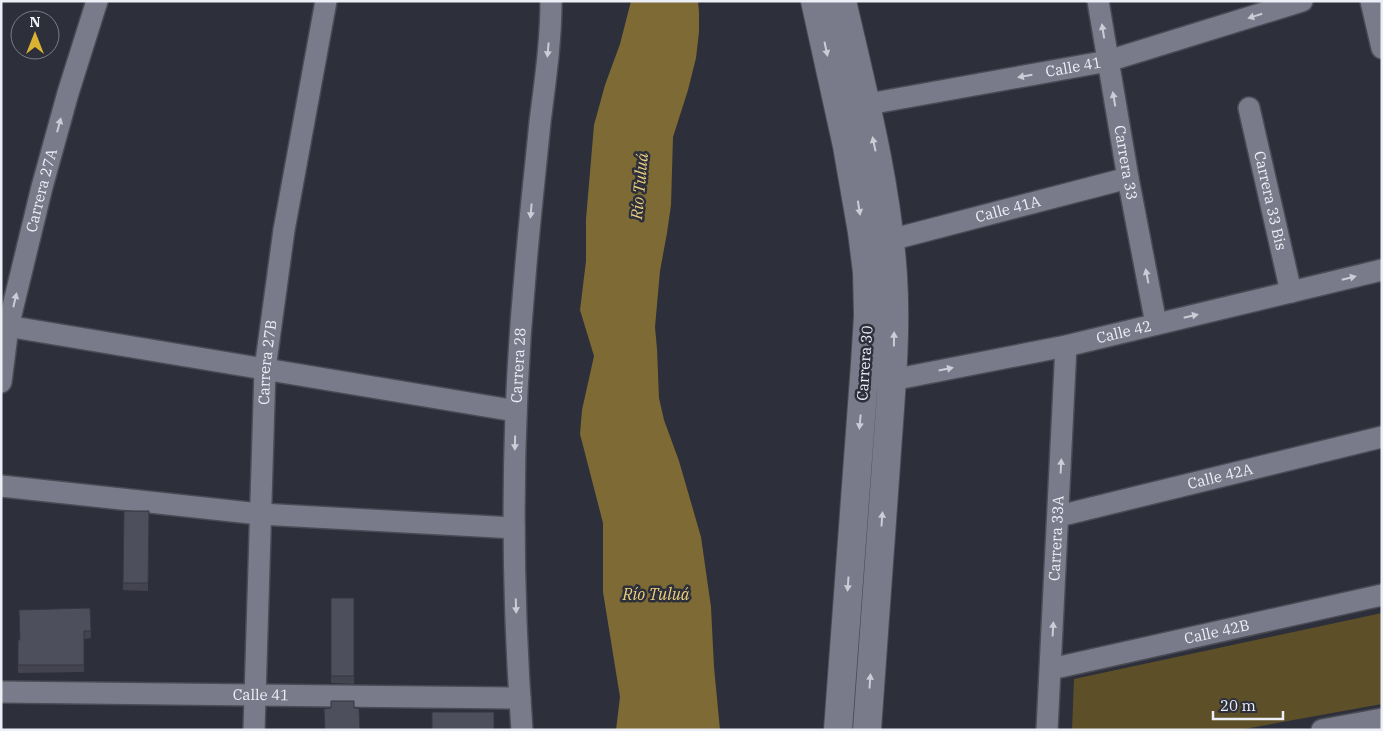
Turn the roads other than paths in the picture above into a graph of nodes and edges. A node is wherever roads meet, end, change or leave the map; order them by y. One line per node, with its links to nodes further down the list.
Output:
1 (97, 1): 19 (street, Carrera 27A, one-way to 1)
2 (326, 1): 21 (street, Carrera 27B)
3 (551, 1): 25 (street, Carrera 28, one-way to 25)
4 (815, 1): 13 (main road, Carrera 30, one-way to 13)
5 (842, 1): 11 (main road, Carrera 30)
6 (1098, 1): 10 (street, Carrera 33, one-way to 6)
7 (1302, 1): 10 (street, Calle 41, one-way to 10)
8 (1371, 1): 9 (street)
9 (1382, 48)
10 (1108, 62): 11 (street, Calle 41, one-way to 11); 14 (street, Carrera 33, one-way to 10)
11 (865, 104): 13 (street, Calle 41); 15 (main road, Carrera 30, one-way to 11)
12 (1249, 108): 17 (street, Carrera 33 Bis)
13 (839, 110): 22 (main road, Carrera 30, one-way to 22)
14 (1128, 178): 15 (street, Calle 41A); 18 (street, Carrera 33, one-way to 14)
15 (890, 240): 23 (main road, Carrera 30, one-way to 15)
16 (1382, 270): 17 (street, Calle 42, one-way to 16)
17 (1291, 292): 18 (street, Calle 42, one-way to 17)
18 (1156, 324): 20 (street, Calle 42)
19 (5, 326): 21 (street); 24 (street, Carrera 27A)
20 (1066, 346): 23 (street, Calle 42, one-way to 20); 29 (street, Carrera 33A, one-way to 20)
21 (265, 370): 25 (street); 28 (street, Carrera 27B)
22 (864, 378): 23 (street, Calle 42); 39 (main road, Carrera 30, one-way to 39)
23 (892, 380): 40 (main road, Carrera 30, one-way to 23)
24 (1, 382)
25 (516, 411): 30 (street, Carrera 28, one-way to 30)
26 (1382, 437): 29 (street, Calle 42A)
27 (1, 486): 28 (street)
28 (260, 514): 30 (street); 34 (street, Carrera 27B)
29 (1059, 516): 32 (street, Carrera 33A, one-way to 29)
30 (514, 528): 35 (street, Carrera 28, one-way to 35)
31 (1382, 595): 32 (street, Calle 42B)
32 (1051, 669): 41 (street, Carrera 33A)
33 (1, 692): 34 (street, Calle 41)
34 (255, 695): 35 (street, Calle 41); 37 (street, Carrera 27B)
35 (520, 698): 38 (street, Carrera 28)
36 (1382, 719): 42 (street)
37 (254, 730)
38 (522, 730)
39 (838, 730)
40 (867, 730)
41 (1047, 730)
42 (1322, 730)

